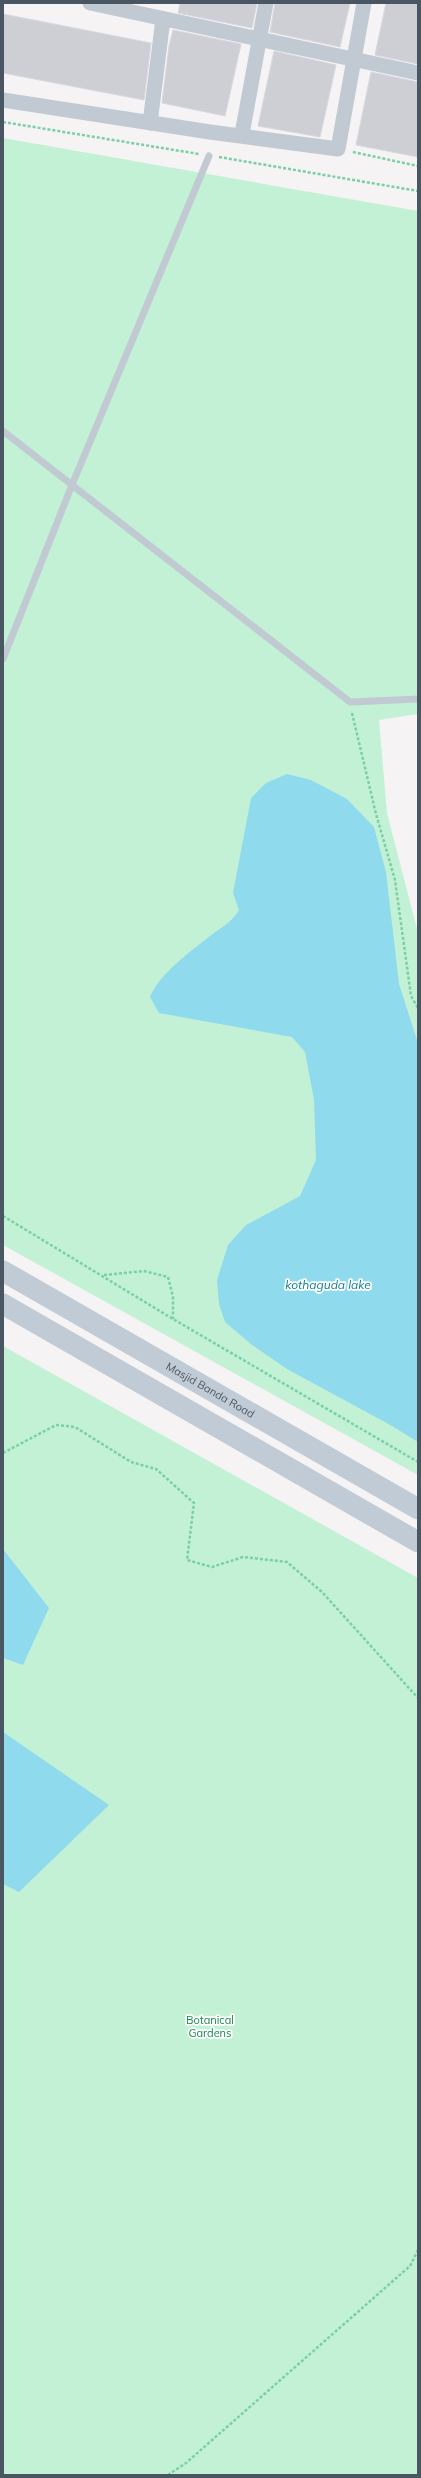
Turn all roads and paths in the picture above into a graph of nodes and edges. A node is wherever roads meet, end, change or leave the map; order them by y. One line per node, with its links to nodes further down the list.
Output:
1 (90, 3): 4 (street)
2 (266, 3): 5 (street)
3 (364, 3): 6 (street)
4 (164, 19): 5 (street); 9 (street)
5 (259, 39): 6 (street); 10 (street)
6 (353, 59): 7 (street); 11 (street)
7 (418, 73)
8 (3, 100): 9 (street)
9 (150, 123): 10 (street)
10 (242, 134): 11 (street)
11 (338, 149): 13 (path)
12 (209, 156): 15 (lane)
13 (418, 166)
14 (3, 431): 15 (lane)
15 (72, 485): 16 (lane); 18 (lane)
16 (3, 659)
17 (418, 699): 18 (lane)
18 (350, 702): 19 (path)
19 (418, 1008)
20 (3, 1216): 22 (path)
21 (3, 1271): 27 (main road, Masjid Banda Road)
22 (104, 1276): 24 (path); 24 (path)
23 (3, 1304): 28 (main road)
24 (173, 1319): 26 (path)
25 (3, 1453): 29 (path)
26 (418, 1462)
27 (418, 1509)
28 (418, 1542)
29 (418, 1698)
30 (418, 2250): 31 (path)
31 (168, 2475)

